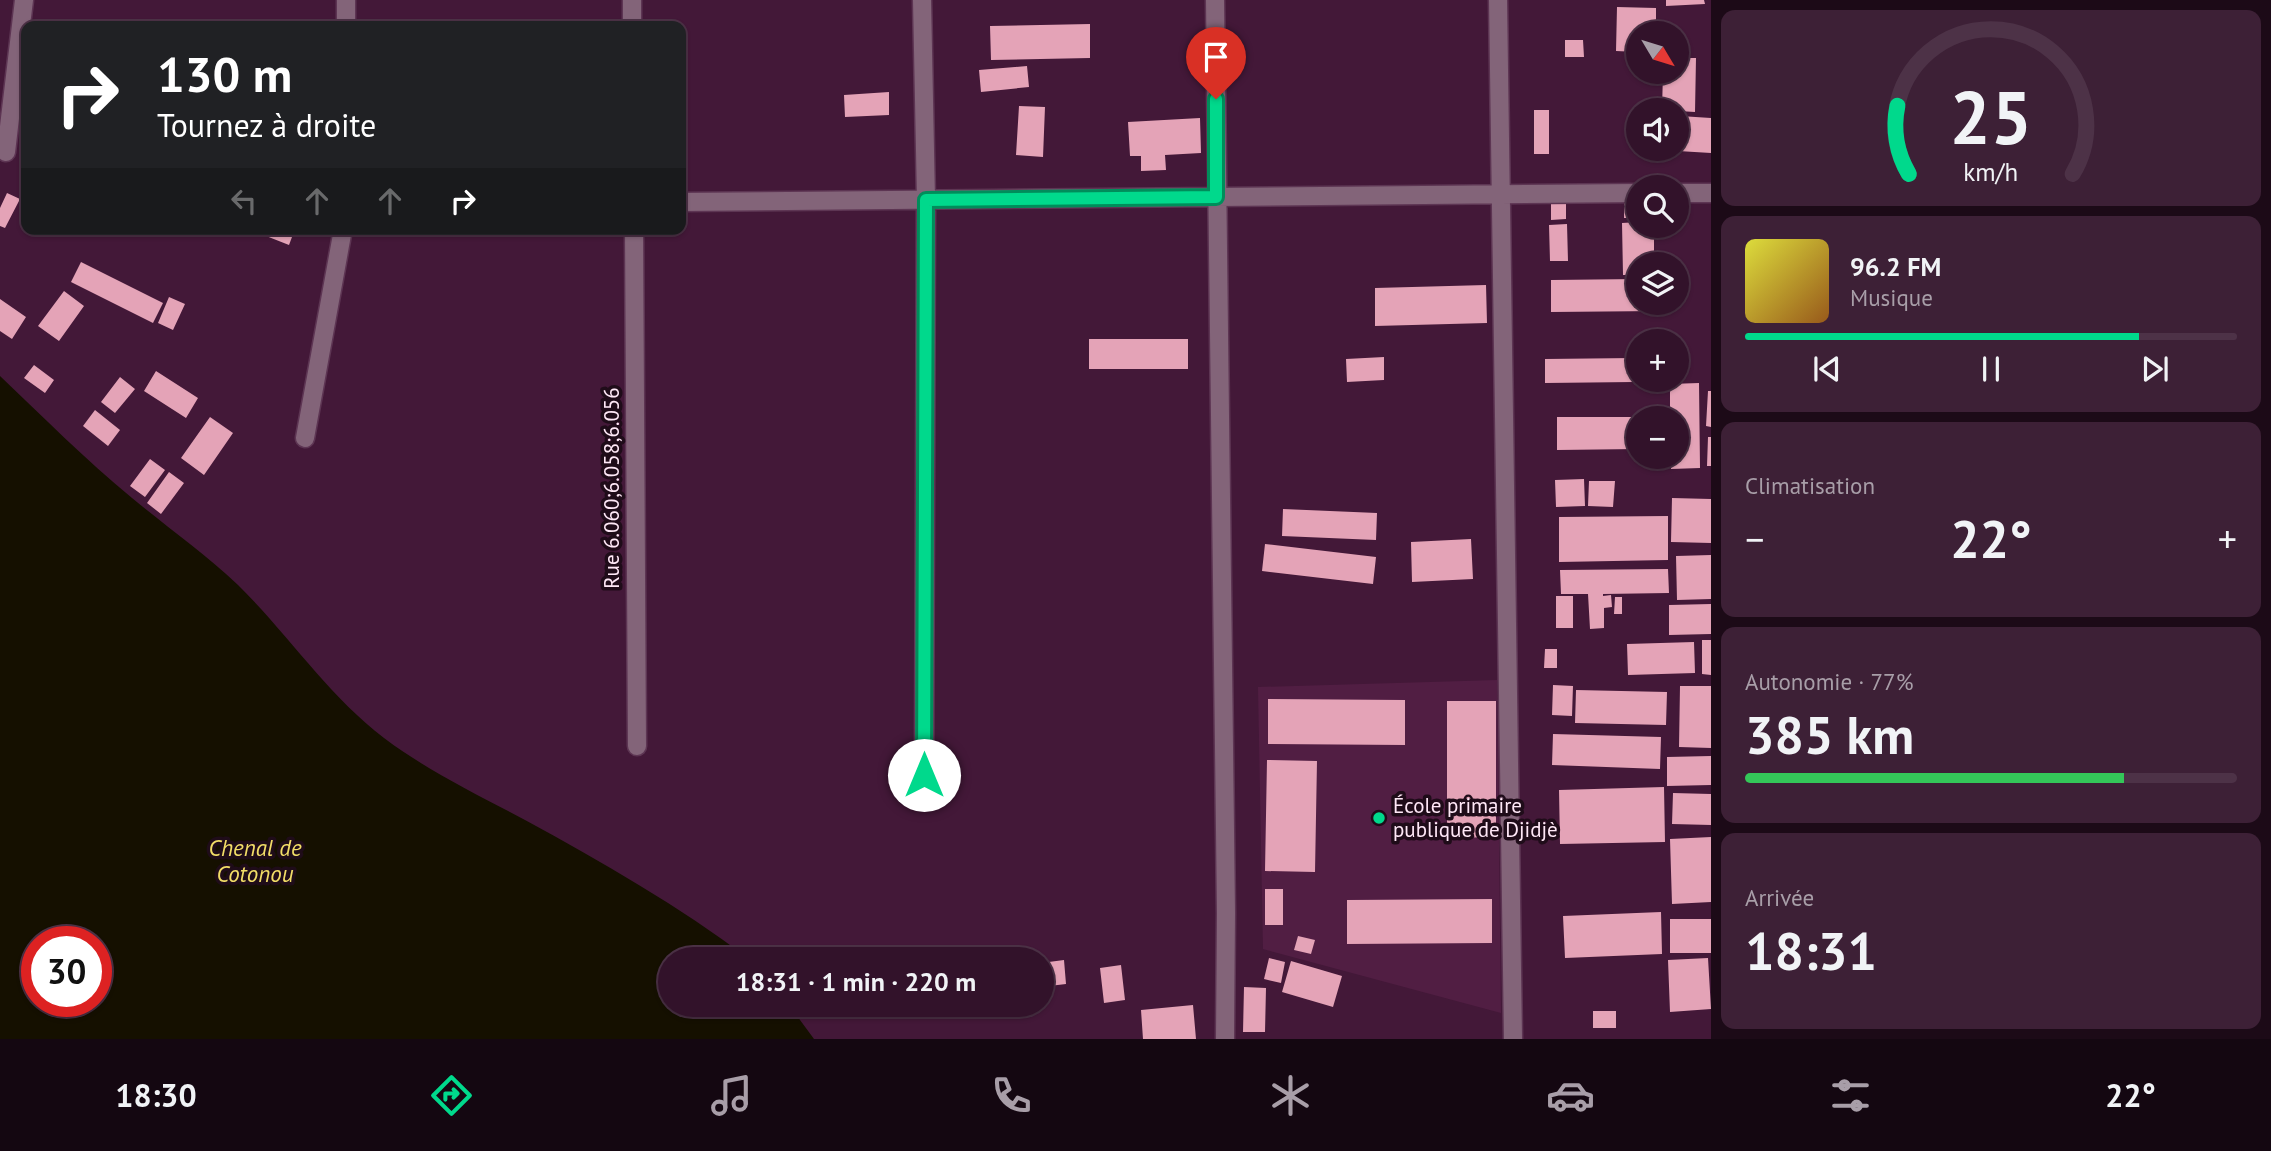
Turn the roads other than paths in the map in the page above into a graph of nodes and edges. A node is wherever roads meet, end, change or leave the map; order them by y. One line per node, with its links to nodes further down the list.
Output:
1 (24, 0): 7 (street)
2 (346, 0): 8 (street)
3 (632, 0): 9 (street)
4 (922, 0): 17 (street)
5 (1214, 0): 16 (street)
6 (1498, 0): 15 (street)
7 (22, 21)
8 (346, 21)
9 (632, 21)
10 (21, 25): 11 (street)
11 (6, 152)
12 (1626, 193): 15 (street)
13 (1689, 193): 14 (street)
14 (1711, 193)
15 (1500, 195): 16 (street); 25 (street)
16 (1216, 197): 17 (street); 24 (street)
17 (926, 200): 18 (street); 23 (street)
18 (686, 202)
19 (342, 235): 21 (street)
20 (634, 235): 22 (street, Rue 6.060;6.058;6.056)
21 (305, 438)
22 (637, 746)
23 (924, 775)
24 (1225, 1039)
25 (1513, 1039)

